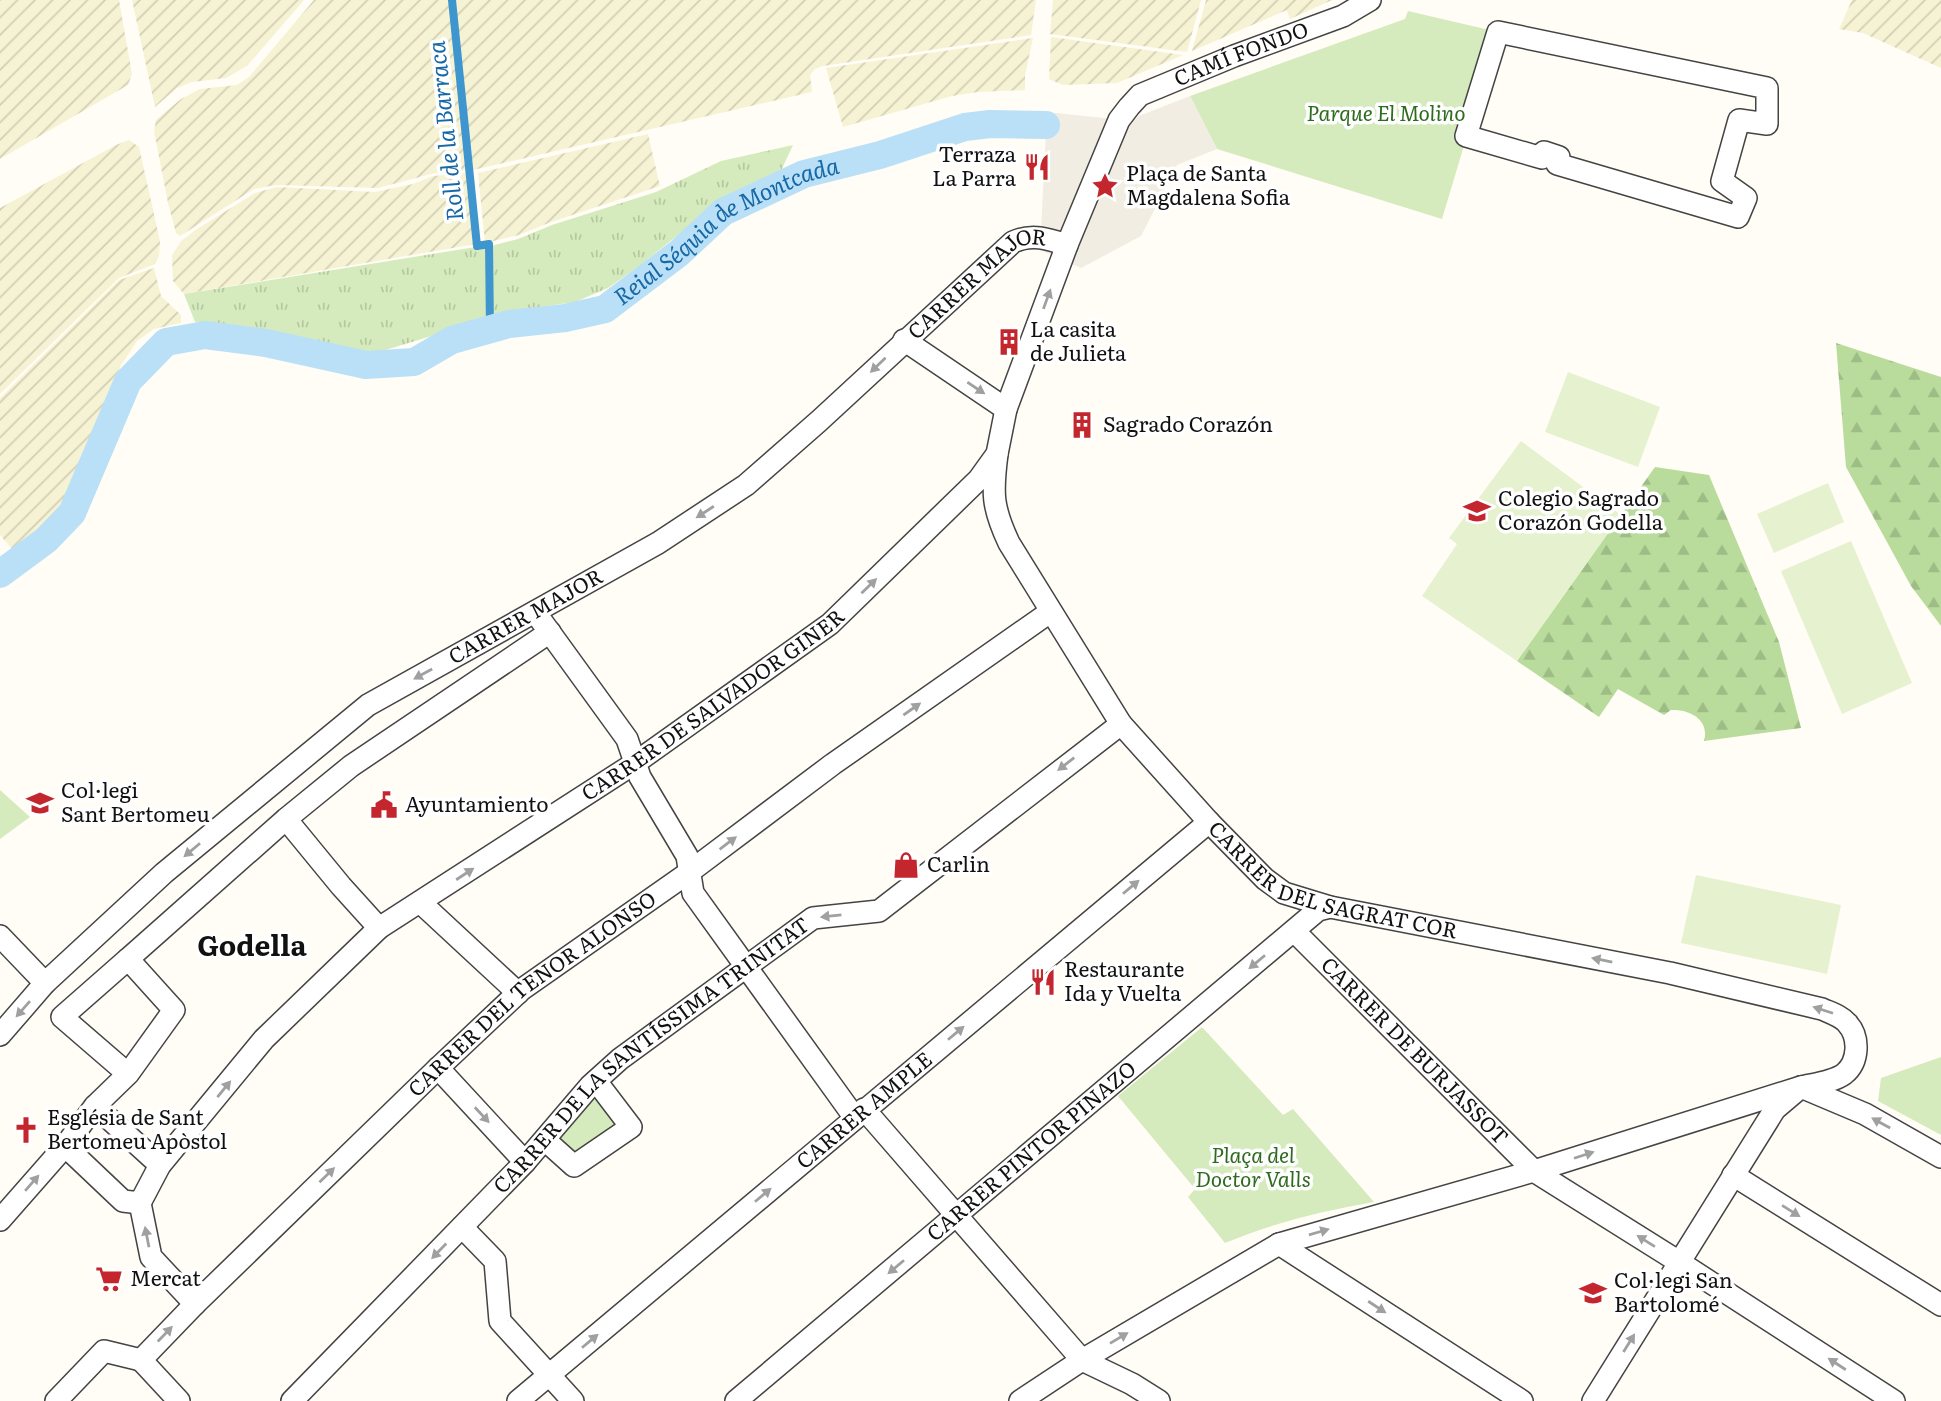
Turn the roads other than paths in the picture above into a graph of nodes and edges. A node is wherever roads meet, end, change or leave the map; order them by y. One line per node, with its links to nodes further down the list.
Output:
1 (1370, 0): 3 (street, CAMÍ FONDO)
2 (1732, 216): 2 (street)
3 (1068, 245): 4 (street, CARRER MAJOR); 5 (street, CARRER DE SALVADOR GINER, one-way to 3)
4 (904, 340): 5 (street, one-way to 5); 8 (street, CARRER MAJOR, one-way to 8)
5 (1006, 409): 6 (street, CARRER DE SALVADOR GINER)
6 (997, 454): 7 (street, CARRER DEL SAGRAT COR); 11 (street, CARRER DE SALVADOR GINER, one-way to 6)
7 (1050, 611): 10 (street, CARRER DEL SAGRAT COR); 14 (street, CARRER DEL TENOR ALONSO, one-way to 7)
8 (535, 612): 9 (street); 22 (street, CARRER MAJOR, one-way to 22)
9 (550, 632): 11 (street); 12 (street)
10 (1121, 724): 13 (street, CARRER DEL SAGRAT COR); 21 (street, CARRER DE LA SANTÍSSIMA TRINITAT, one-way to 21)
11 (635, 763): 14 (street); 15 (street, CARRER DE SALVADOR GINER, one-way to 11)
12 (286, 819): 17 (street); 20 (street)
13 (1209, 822): 16 (street, CARRER DEL SAGRAT COR); 30 (street, CARRER AMPLE, one-way to 13)
14 (688, 873): 21 (street); 23 (street, CARRER DEL TENOR ALONSO)
15 (421, 903): 17 (street, CARRER DE SALVADOR GINER); 23 (street)
16 (1330, 908): 18 (street, CARRER PINTOR PINAZO); 28 (street, CARRER DEL SAGRAT COR, one-way to 16)
17 (379, 928): 35 (street, CARRER DE SALVADOR GINER, one-way to 17)
18 (1294, 931): 36 (street, CARRER DE BURJASSOT); 39 (street, CARRER PINTOR PINAZO, one-way to 39)
19 (0, 936): 22 (street)
20 (128, 959): 26 (street); 26 (street)
21 (745, 966): 27 (street, CARRER DE LA SANTÍSSIMA TRINITAT); 30 (street)
22 (45, 983): 24 (street, CARRER MAJOR, one-way to 24)
23 (518, 993): 25 (street, CARRER DEL TENOR ALONSO)
24 (0, 1035)
25 (438, 1068): 34 (street, one-way to 34); 44 (street, CARRER DEL TENOR ALONSO, one-way to 25)
26 (128, 1074): 29 (street)
27 (596, 1081): 31 (street, CARRER DE LA SANTÍSSIMA TRINITAT); 31 (street)
28 (1801, 1087): 33 (street, one-way to 28); 36 (street, one-way to 28); 37 (street)
29 (95, 1107): 32 (street); 35 (street)
30 (859, 1114): 39 (street); 48 (street, CARRER AMPLE, one-way to 30)
31 (545, 1140): 34 (street, CARRER DE LA SANTÍSSIMA TRINITAT)
32 (65, 1146): 38 (street); 40 (street, one-way to 32)
33 (1941, 1157)
34 (525, 1161): 41 (street, CARRER DE LA SANTÍSSIMA TRINITAT)
35 (160, 1165): 38 (street, CARRER DE SALVADOR GINER)
36 (1534, 1171): 42 (street, one-way to 36); 43 (street, CARRER DE BURJASSOT, one-way to 36)
37 (1733, 1175): 43 (street); 45 (street, one-way to 45)
38 (140, 1203): 44 (street, one-way to 38)
39 (956, 1217): 47 (street); 54 (street, CARRER PINTOR PINAZO, one-way to 54)
40 (0, 1220)
41 (461, 1227): 48 (street); 51 (street, CARRER DE LA SANTÍSSIMA TRINITAT, one-way to 51)
42 (1279, 1244): 47 (street, one-way to 42); 57 (street, one-way to 57)
43 (1679, 1262): 58 (street, one-way to 43); 59 (street, CARRER DE BURJASSOT, one-way to 43)
44 (195, 1304): 46 (street, CARRER DEL TENOR ALONSO, one-way to 44)
45 (1941, 1305)
46 (141, 1360): 49 (street); 50 (street)
47 (1082, 1360): 55 (street); 56 (street)
48 (550, 1375): 52 (street, CARRER AMPLE); 53 (street)
49 (57, 1401)
50 (179, 1401)
51 (292, 1401)
52 (519, 1401)
53 (573, 1401)
54 (736, 1401)
55 (1020, 1401)
56 (1159, 1401)
57 (1522, 1401)
58 (1593, 1401)
59 (1894, 1401)

